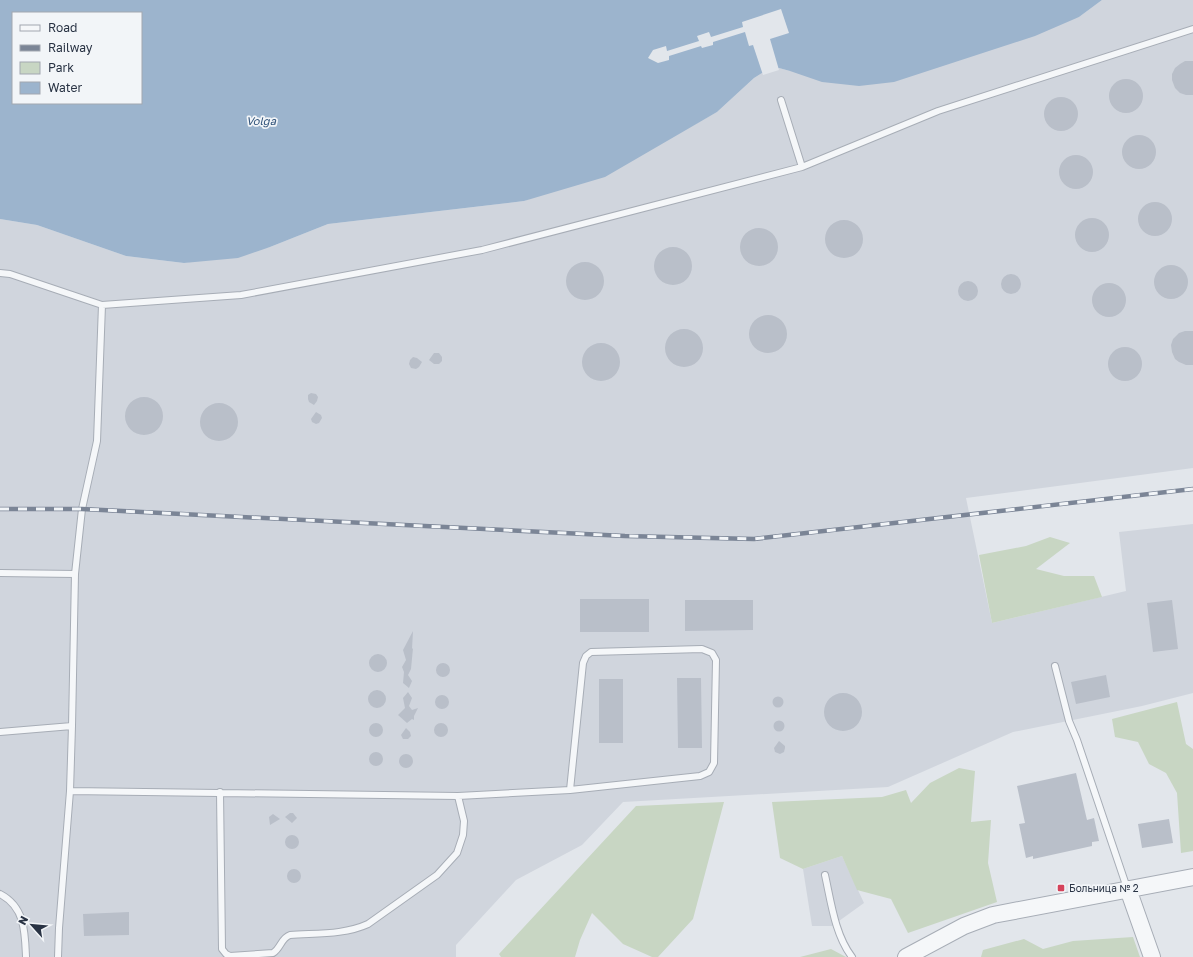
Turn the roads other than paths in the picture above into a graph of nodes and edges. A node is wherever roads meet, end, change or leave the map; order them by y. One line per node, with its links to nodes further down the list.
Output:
1 (1193, 29): 3 (lane)
2 (781, 100): 3 (lane)
3 (802, 167): 5 (lane)
4 (0, 274): 5 (lane)
5 (102, 305): 7 (lane)
6 (0, 573): 7 (lane)
7 (75, 574): 9 (lane)
8 (1055, 666): 17 (lane)
9 (72, 726): 10 (lane); 12 (lane)
10 (0, 732)
11 (570, 790): 11 (lane); 14 (lane)
12 (70, 791): 13 (lane); 20 (lane)
13 (220, 792): 14 (lane); 14 (lane)
14 (458, 796)
15 (824, 875): 21 (lane)
16 (1193, 877): 17 (street)
17 (1128, 889): 22 (street); 23 (street)
18 (0, 894): 19 (lane)
19 (26, 957)
20 (58, 957)
21 (852, 957)
22 (906, 957)
23 (1152, 957)

